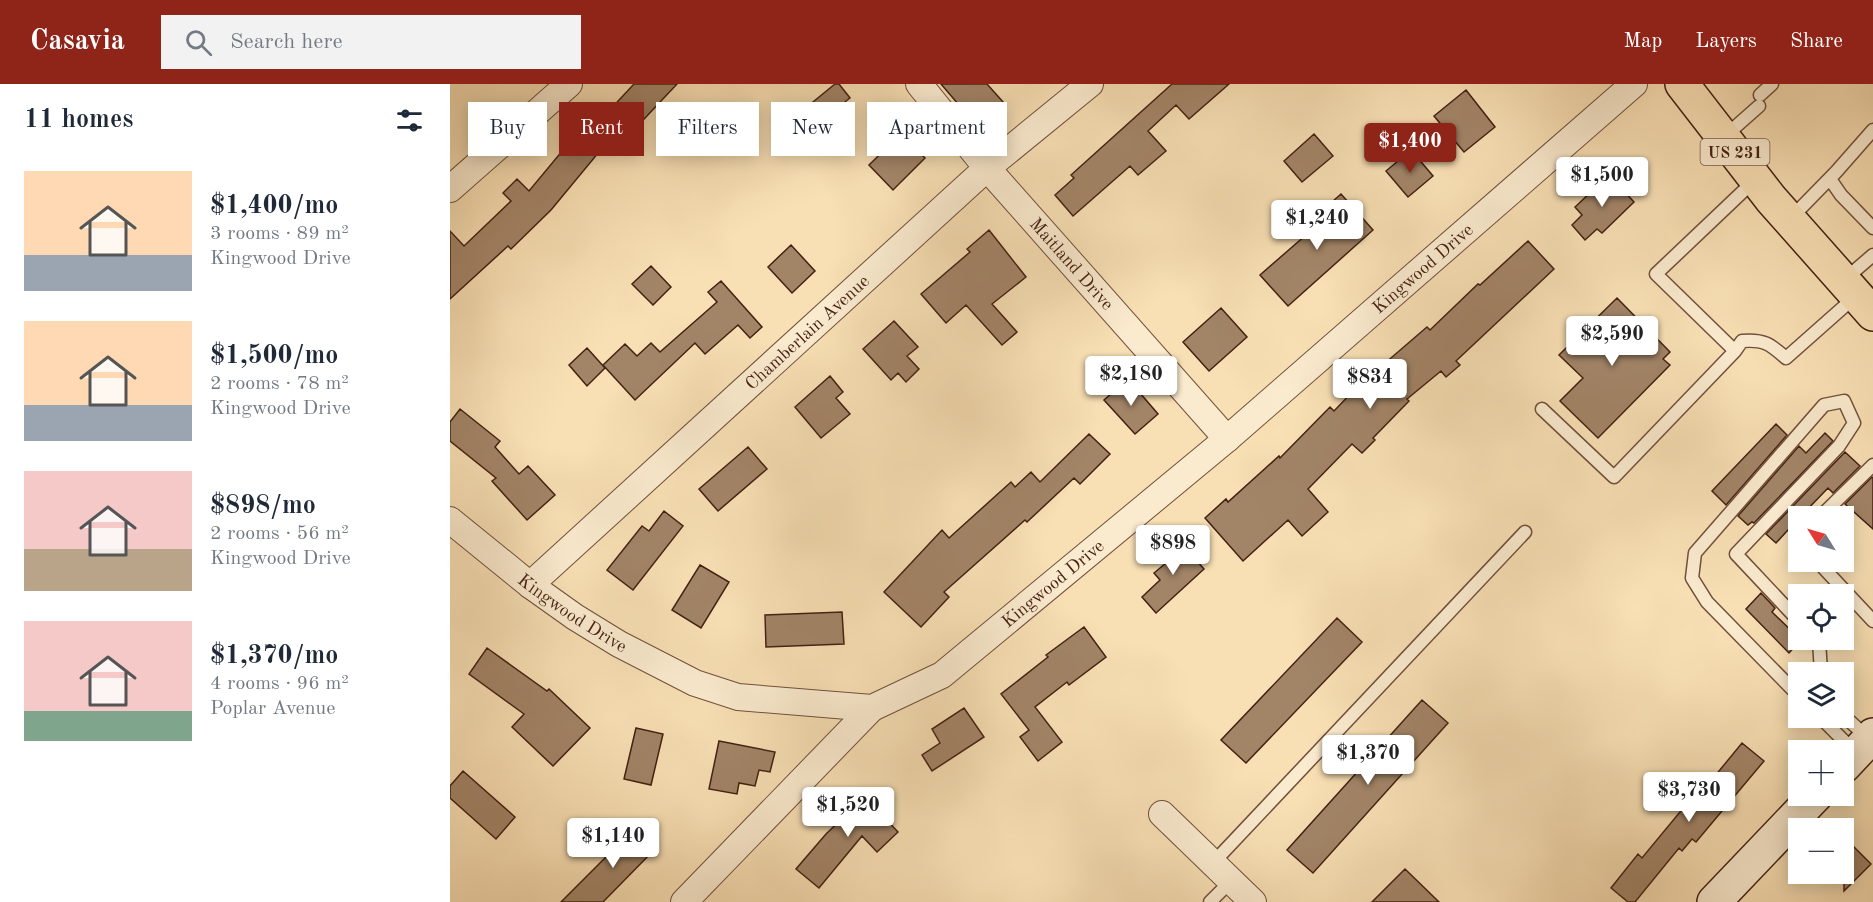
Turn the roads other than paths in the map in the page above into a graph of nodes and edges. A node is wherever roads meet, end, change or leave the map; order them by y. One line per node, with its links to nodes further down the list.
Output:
1 (569, 84): 12 (street)
2 (919, 84): 9 (street, Maitland Drive)
3 (1090, 84): 9 (street, Chamberlain Avenue)
4 (1634, 84): 19 (street, Kingwood Drive)
5 (1682, 84): 8 (main road, US 231)
6 (1772, 84): 8 (lane)
7 (1873, 130): 10 (lane)
8 (1723, 137): 11 (main road, US 231)
9 (987, 168): 19 (street, Maitland Drive); 25 (street, Chamberlain Avenue)
10 (1830, 178): 13 (lane); 14 (lane)
11 (1756, 179): 13 (main road, US 231); 17 (lane)
12 (450, 189)
13 (1789, 220): 16 (main road, US 231)
14 (1873, 228)
15 (1873, 255): 16 (lane)
16 (1857, 297): 17 (lane)
17 (1735, 351): 18 (lane)
18 (1542, 409)
19 (1227, 439): 29 (street, Kingwood Drive)
20 (1873, 465): 21 (lane)
21 (1831, 506)
22 (450, 520): 25 (street, Kingwood Drive)
23 (1525, 532): 35 (lane)
24 (1827, 572): 27 (lane)
25 (530, 585): 29 (street, Kingwood Drive)
26 (1788, 609): 28 (lane)
27 (1873, 621)
28 (1788, 685)
29 (872, 708): 37 (street)
30 (1836, 728): 32 (lane)
31 (1851, 728): 32 (lane)
32 (1863, 747)
33 (1806, 806): 40 (street)
34 (1162, 814): 35 (street)
35 (1213, 863): 36 (street)
36 (1231, 881): 38 (lane); 39 (street)
37 (684, 902)
38 (1210, 902)
39 (1253, 902)
40 (1714, 902)

